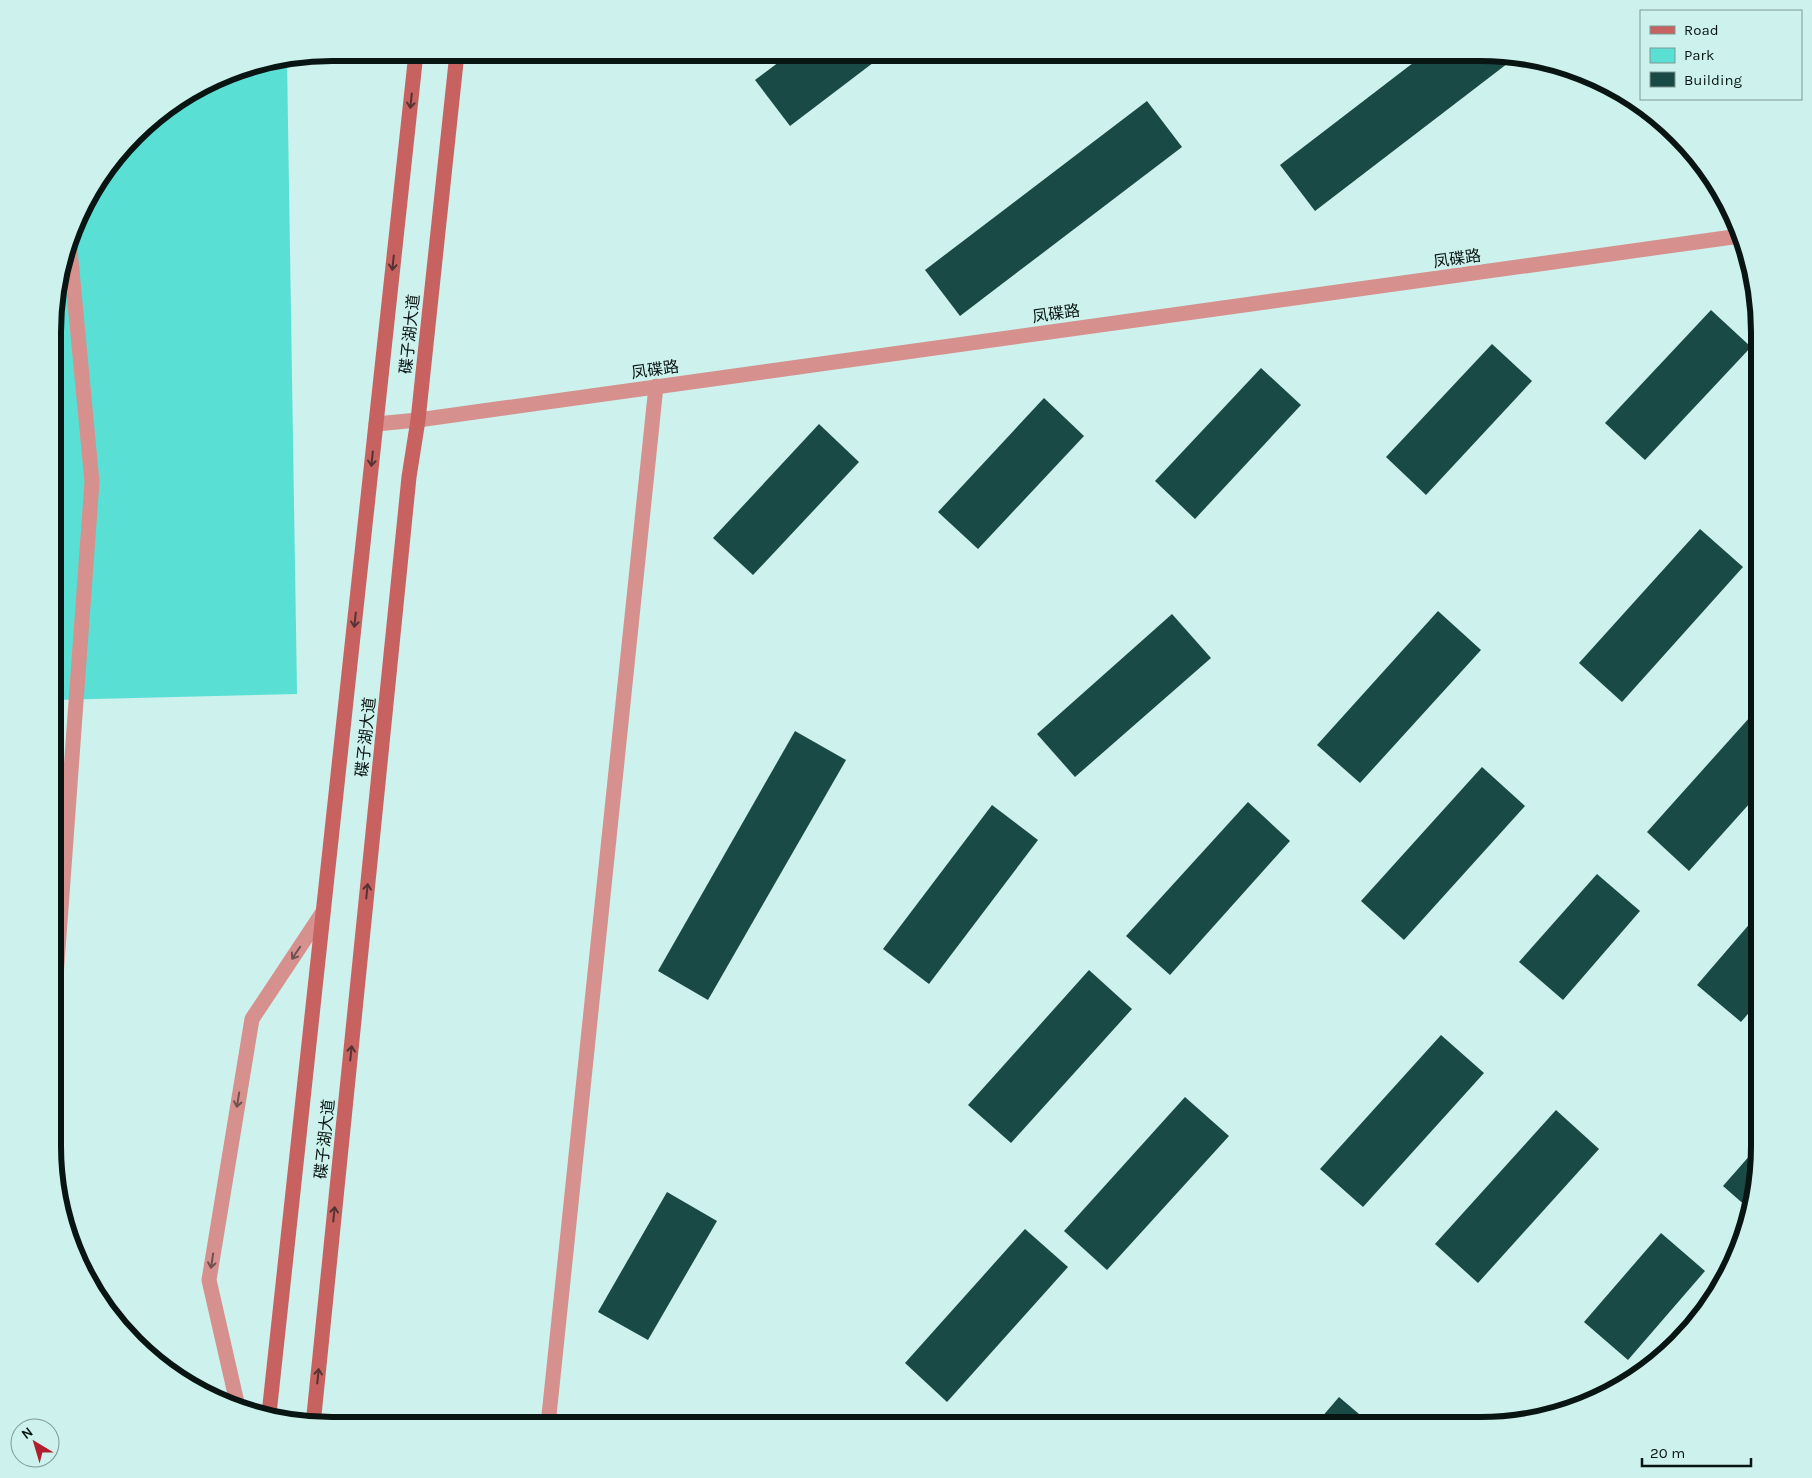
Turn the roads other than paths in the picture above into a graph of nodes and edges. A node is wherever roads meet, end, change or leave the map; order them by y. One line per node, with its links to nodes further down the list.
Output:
1 (415, 61): 7 (main road, 碟子湖大道, one-way to 7)
2 (456, 61): 6 (main road, 碟子湖大道)
3 (1733, 237): 5 (street, 凤碟路)
4 (71, 259): 8 (street)
5 (656, 386): 6 (street, 凤碟路); 13 (street)
6 (418, 420): 7 (street, 凤碟路); 12 (main road, 碟子湖大道, one-way to 6)
7 (376, 424): 9 (main road, 碟子湖大道, one-way to 9)
8 (61, 908)
9 (323, 912): 10 (street, one-way to 10); 11 (main road, 碟子湖大道)
10 (236, 1399)
11 (269, 1410)
12 (314, 1416)
13 (549, 1417)

